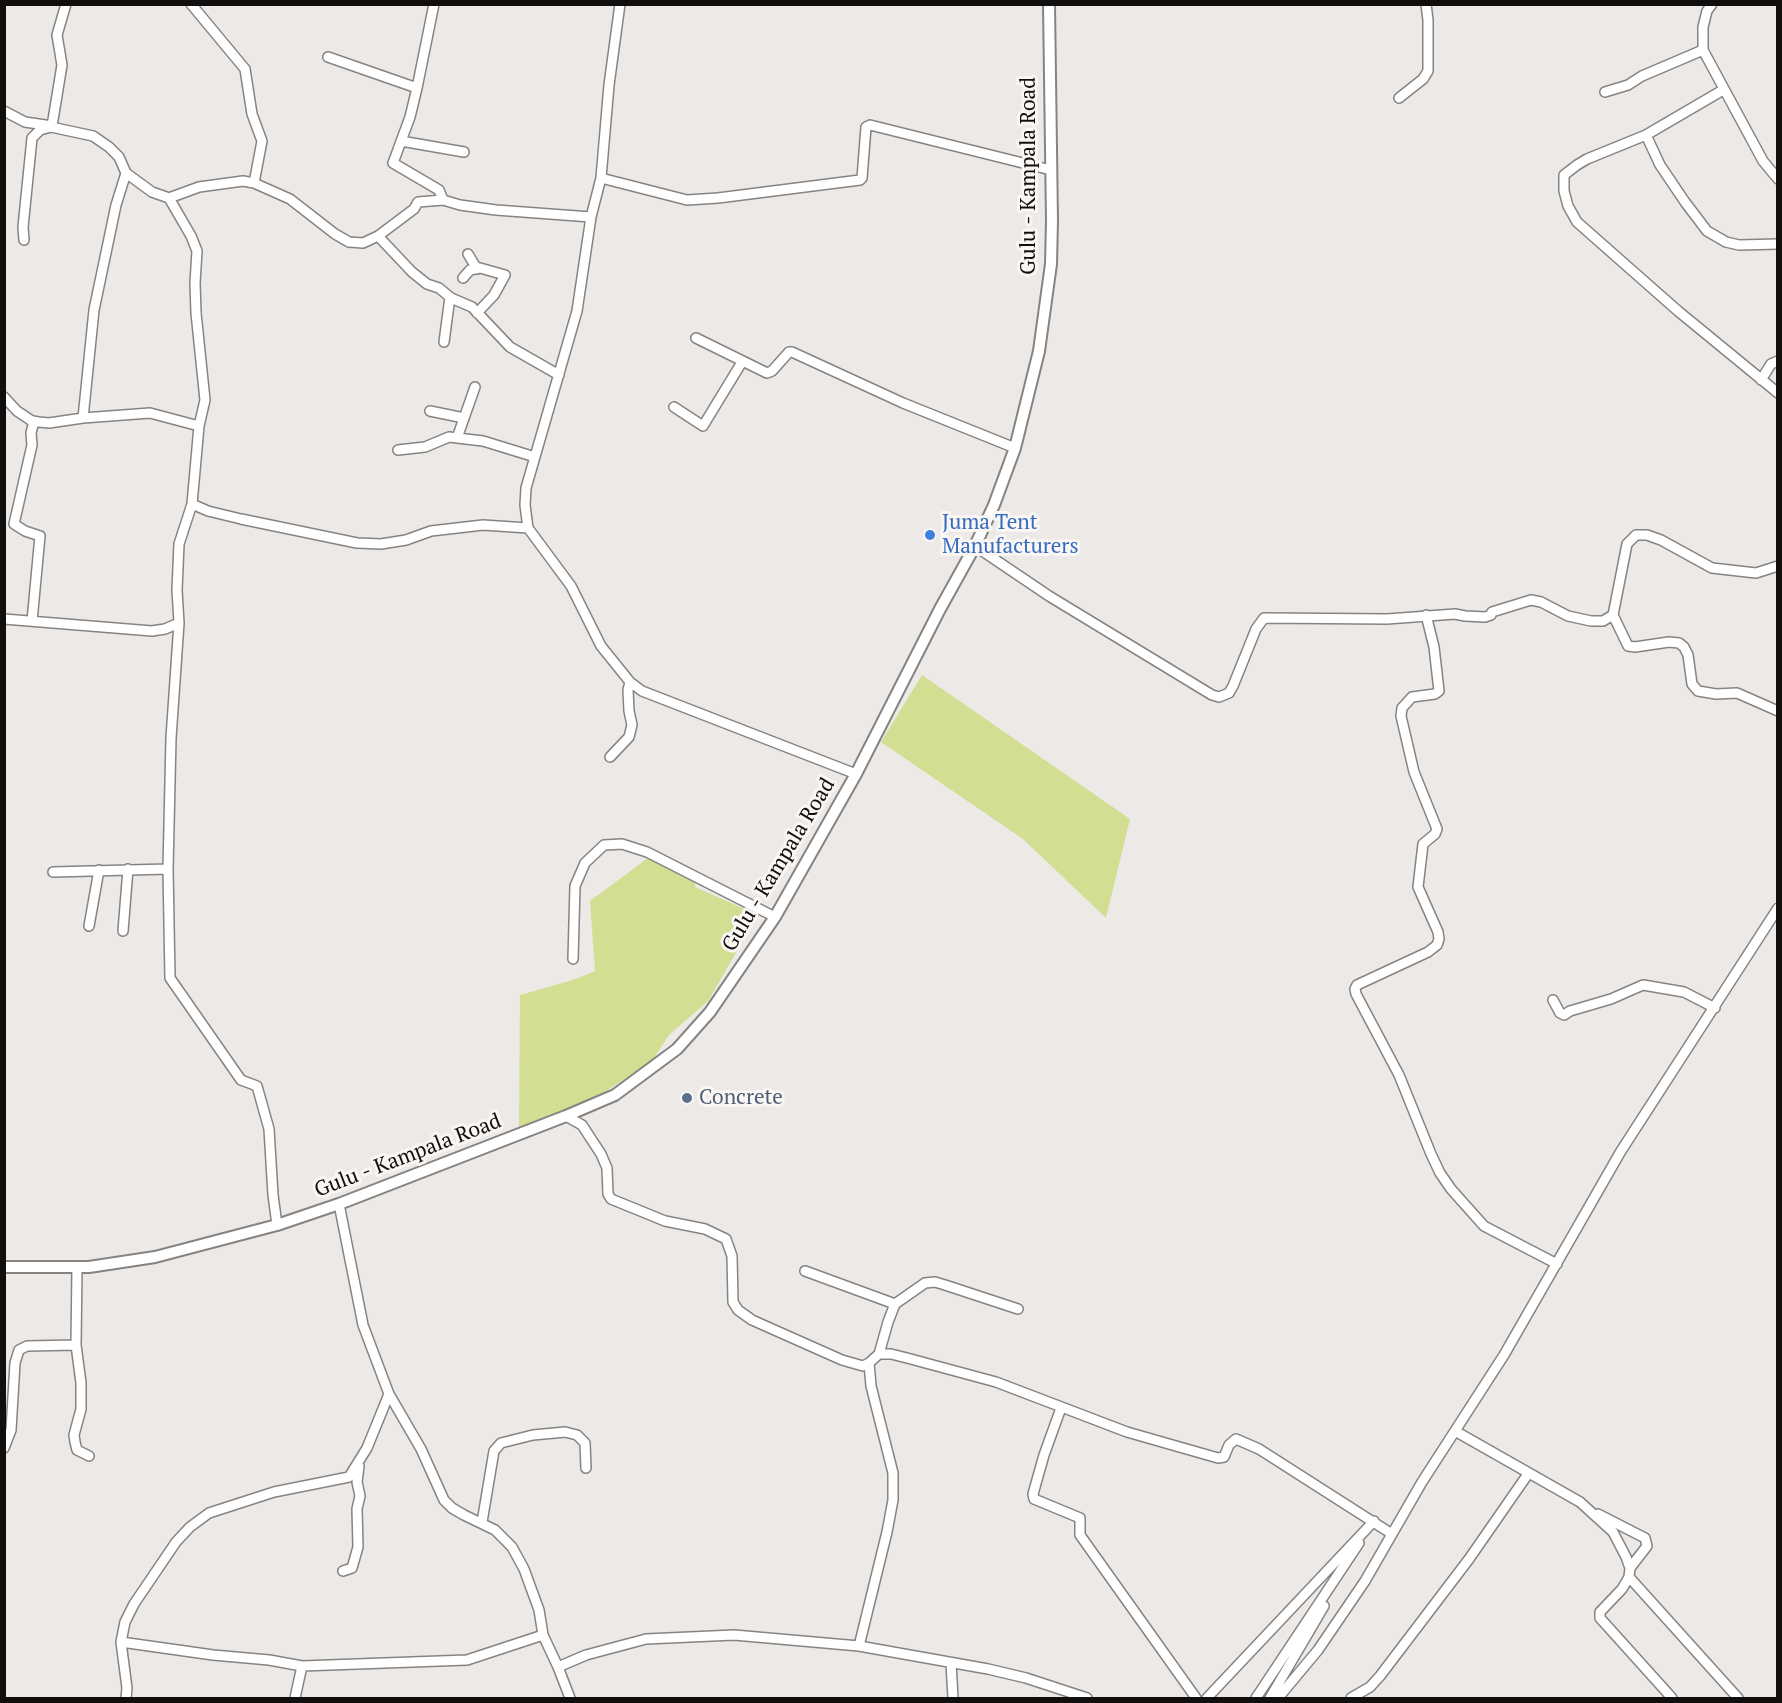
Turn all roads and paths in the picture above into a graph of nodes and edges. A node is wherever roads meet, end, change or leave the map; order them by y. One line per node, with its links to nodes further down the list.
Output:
1 (66, 4): 15 (street)
2 (191, 4): 23 (street)
3 (434, 4): 10 (street)
4 (620, 4): 21 (street)
5 (1049, 4): 19 (main road, Gulu - Kampala Road)
6 (1426, 4): 13 (street)
7 (1712, 4): 8 (street)
8 (1703, 50): 11 (street); 12 (street)
9 (328, 57): 10 (street)
10 (417, 88): 17 (street)
11 (1724, 90): 16 (street); 22 (street)
12 (1605, 92)
13 (1399, 98)
14 (4, 111): 15 (street)
15 (52, 126): 20 (street); 28 (street)
16 (1646, 135): 29 (street); 40 (street)
17 (401, 141): 18 (street); 25 (street)
18 (464, 152)
19 (1051, 170): 21 (street); 51 (main road, Gulu - Kampala Road)
20 (126, 173): 24 (street); 46 (street)
21 (601, 178): 26 (street)
22 (1778, 179)
23 (254, 183): 24 (street); 27 (street)
24 (169, 198): 49 (street)
25 (443, 200): 26 (street); 27 (street)
26 (591, 217): 39 (street)
27 (378, 236): 33 (street)
28 (24, 240)
29 (1778, 244)
30 (468, 254): 31 (street)
31 (477, 269): 32 (street); 34 (street)
32 (463, 278)
33 (450, 297): 34 (street); 36 (street)
34 (477, 313): 39 (street)
35 (696, 338): 38 (street)
36 (444, 342)
37 (1778, 361): 40 (street)
38 (742, 362): 44 (street); 51 (street)
39 (559, 375): 53 (street)
40 (1761, 380): 42 (street)
41 (475, 387): 47 (street)
42 (1778, 393)
43 (4, 397): 48 (street)
44 (674, 407)
45 (430, 411): 47 (street)
46 (83, 418): 48 (street); 49 (street)
47 (464, 418): 50 (street)
48 (34, 421): 61 (street)
49 (200, 426): 54 (street)
50 (457, 438): 52 (street); 53 (street)
51 (1015, 448): 56 (main road, Gulu - Kampala Road)
52 (398, 450)
53 (535, 458): 55 (street)
54 (192, 504): 55 (street); 62 (street)
55 (528, 528): 63 (street)
56 (975, 546): 58 (street); 66 (main road, Gulu - Kampala Road)
57 (1778, 566): 59 (street)
58 (1426, 615): 59 (street); 81 (street)
59 (1613, 615): 64 (street)
60 (4, 619): 61 (street)
61 (32, 621): 62 (street)
62 (179, 624): 68 (street)
63 (630, 682): 65 (street); 66 (street)
64 (1778, 711)
65 (610, 757)
66 (856, 774): 72 (main road, Gulu - Kampala Road)
67 (128, 869): 68 (street); 69 (street); 74 (street)
68 (168, 869): 80 (street)
69 (99, 870): 70 (street); 73 (street)
70 (53, 872)
71 (1778, 908): 77 (street)
72 (775, 917): 75 (street); 78 (main road, Gulu - Kampala Road)
73 (89, 926)
74 (123, 931)
75 (573, 959)
76 (1552, 1000): 77 (street)
77 (1715, 1008): 81 (street)
78 (566, 1116): 79 (main road, Gulu - Kampala Road); 89 (street)
79 (339, 1204): 80 (main road, Gulu - Kampala Road); 90 (street)
80 (278, 1225): 83 (main road, Gulu - Kampala Road)
81 (1557, 1264): 92 (street)
82 (4, 1267): 83 (main road, Gulu - Kampala Road)
83 (77, 1267): 87 (street)
84 (805, 1271): 85 (street)
85 (895, 1304): 86 (street); 88 (street)
86 (1018, 1309)
87 (76, 1345): 93 (street); 94 (street)
88 (879, 1354): 89 (street); 91 (street)
89 (869, 1363): 106 (street)
90 (389, 1394): 95 (street); 100 (street)
91 (1061, 1408): 99 (street); 115 (street)
92 (1455, 1431): 97 (street); 101 (street)
93 (4, 1448)
94 (89, 1456)
95 (359, 1463): 102 (street); 105 (street)
96 (586, 1468): 100 (street)
97 (1528, 1474): 98 (street); 120 (street)
98 (1588, 1509): 103 (street); 103 (street)
99 (1374, 1521): 101 (street); 116 (street); 117 (street); 118 (street)
100 (482, 1522): 104 (street)
101 (1392, 1533): 119 (street)
102 (343, 1571)
103 (1630, 1572): 121 (street); 122 (street)
104 (543, 1635): 108 (street); 109 (street)
105 (122, 1642): 108 (street); 110 (street)
106 (859, 1646): 107 (street); 109 (street)
107 (951, 1663): 113 (street); 114 (street)
108 (302, 1666): 111 (street)
109 (558, 1667): 112 (street)
110 (126, 1698)
111 (295, 1698)
112 (570, 1698)
113 (953, 1698)
114 (1087, 1698)
115 (1196, 1698)
116 (1207, 1698)
117 (1256, 1698)
118 (1270, 1698)
119 (1278, 1698)
120 (1351, 1698)
121 (1672, 1698)
122 (1738, 1698)

